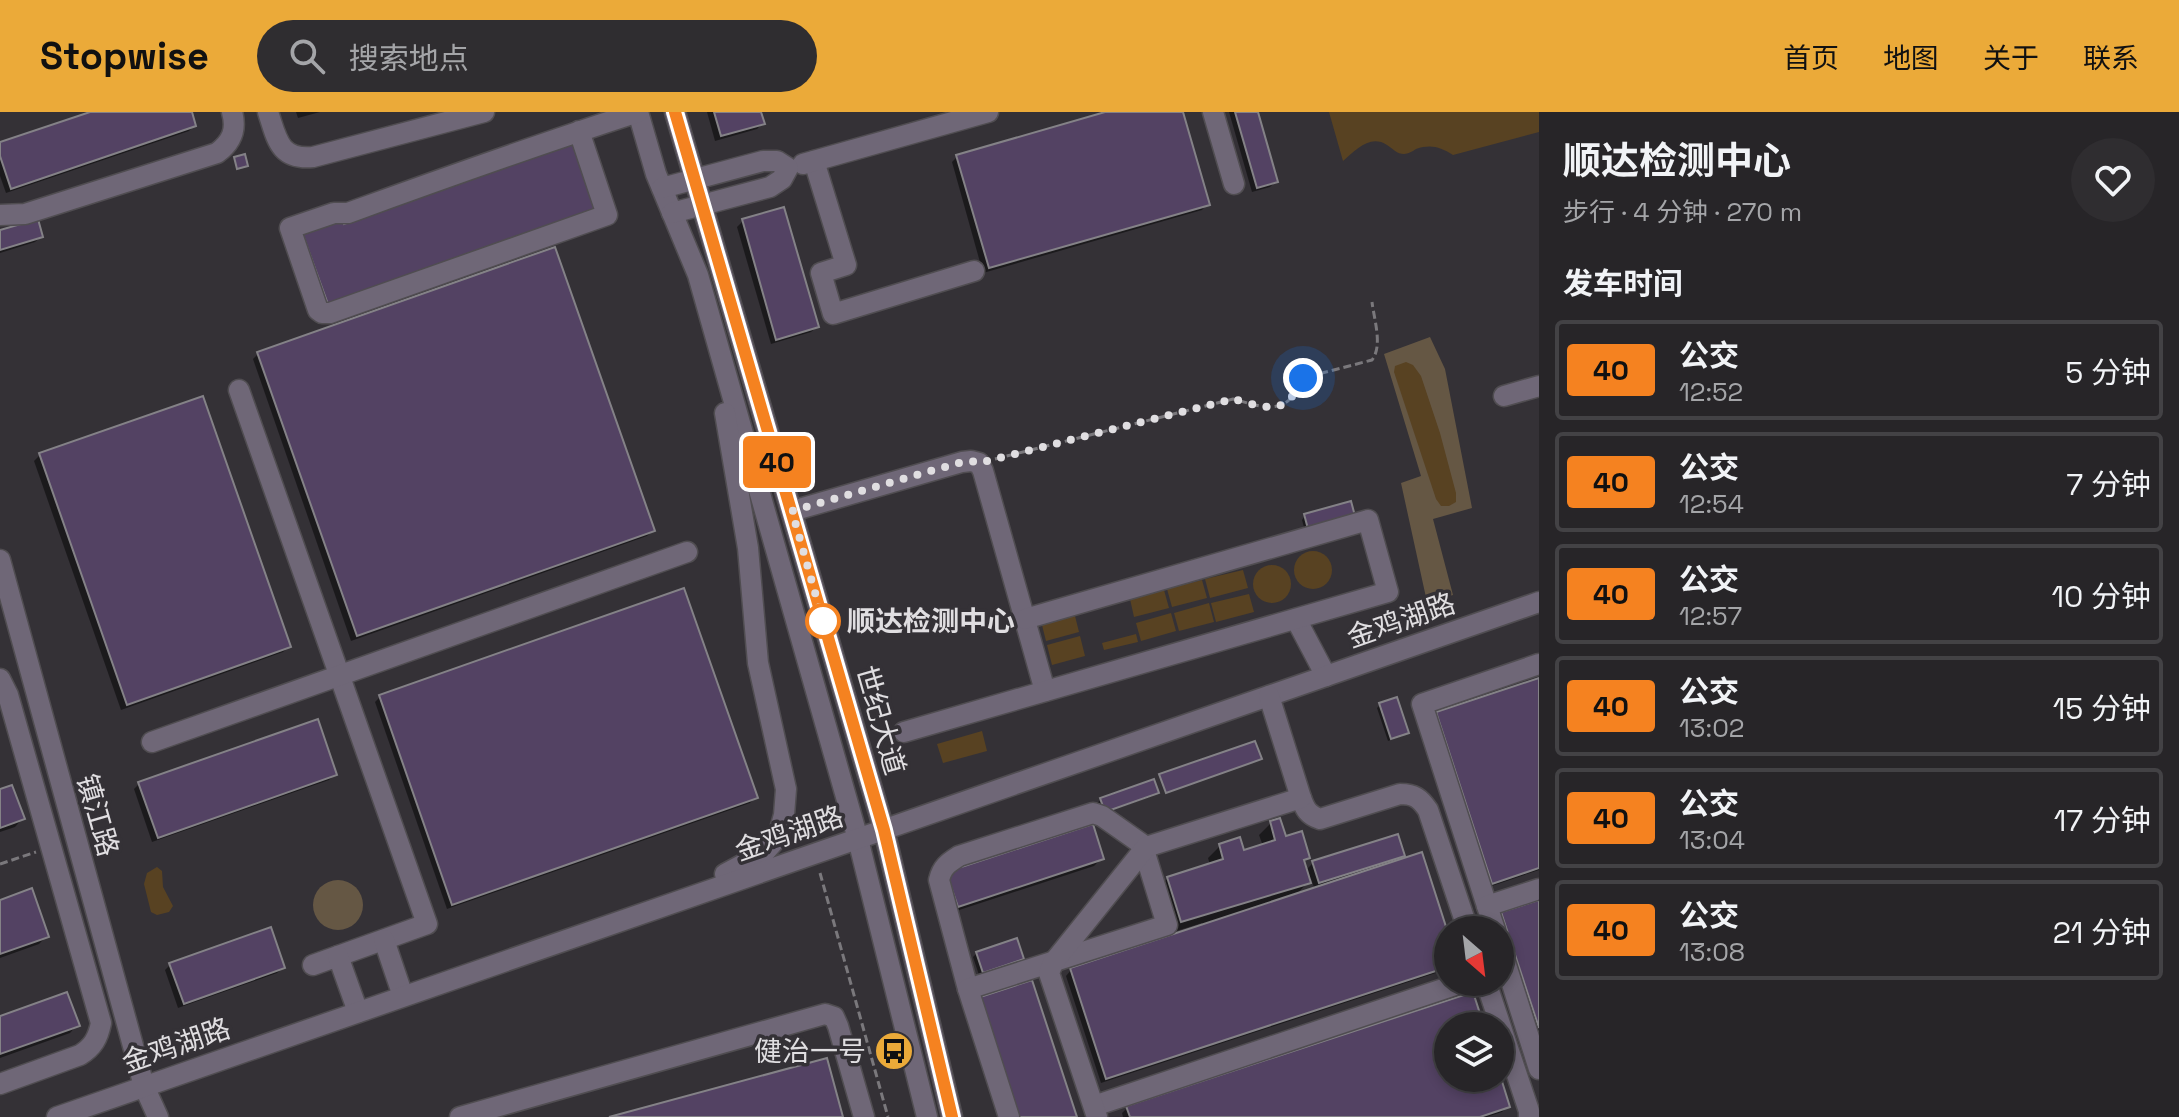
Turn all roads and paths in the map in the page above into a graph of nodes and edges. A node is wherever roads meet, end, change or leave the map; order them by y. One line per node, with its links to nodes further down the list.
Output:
1 (232, 112): 16 (street)
2 (268, 112): 3 (street)
3 (484, 112)
4 (638, 112): 8 (street); 13 (street, 世纪大道)
5 (675, 112): 11 (street, 世纪大道)
6 (988, 112): 9 (street)
7 (1213, 112): 12 (street)
8 (579, 131): 8 (street)
9 (814, 161): 10 (street); 17 (street)
10 (788, 168): 11 (street); 14 (street)
11 (695, 180): 13 (street); 14 (street, 世纪大道)
12 (1234, 184)
13 (662, 188): 15 (street, 世纪大道)
14 (702, 205): 15 (street); 24 (street, 世纪大道)
15 (672, 213): 18 (street, 世纪大道)
16 (0, 215)
17 (974, 271)
18 (698, 275): 40 (street, 世纪大道); 46 (street)
19 (1372, 302): 23 (path)
20 (1539, 386): 22 (street)
21 (239, 390): 31 (street)
22 (1504, 396)
23 (979, 463): 24 (street); 28 (street)
24 (792, 511): 39 (street, 世纪大道)
25 (687, 552): 31 (street)
26 (0, 560): 62 (street, 镇江路)
27 (1538, 605): 32 (street, 金鸡湖路)
28 (1025, 619): 29 (street); 34 (street)
29 (1296, 619): 32 (street); 34 (street)
30 (1539, 664): 47 (street)
31 (340, 676): 37 (street); 50 (street)
32 (1326, 676): 35 (street, 金鸡湖路)
33 (0, 679): 41 (street)
34 (1045, 691): 36 (street)
35 (1269, 696): 38 (street); 39 (street, 金鸡湖路)
36 (904, 732)
37 (152, 742)
38 (1301, 798): 42 (street); 48 (street)
39 (884, 830): 40 (street, 金鸡湖路); 71 (street, 世纪大道)
40 (858, 839): 43 (street, 金鸡湖路); 70 (street, 世纪大道)
41 (51, 847): 44 (path); 61 (street)
42 (1145, 848): 52 (street); 52 (street); 54 (street)
43 (814, 854): 46 (street, 金鸡湖路); 69 (path)
44 (0, 864)
45 (1539, 889): 47 (street)
46 (670, 903): 57 (street, 金鸡湖路)
47 (1487, 906): 49 (street)
48 (1463, 916)
49 (1490, 916)
50 (384, 940): 51 (street); 57 (street)
51 (338, 956): 53 (street); 59 (street)
52 (1053, 963): 54 (street); 64 (street)
53 (313, 965)
54 (968, 989): 72 (street)
55 (1514, 990): 60 (street)
56 (1434, 992): 64 (street)
57 (403, 996): 59 (street, 金鸡湖路)
58 (1491, 996): 73 (street)
59 (358, 1012): 62 (street, 金鸡湖路)
60 (1539, 1069)
61 (0, 1084)
62 (144, 1086): 63 (street, 金鸡湖路); 66 (street, 镇江路)
63 (110, 1108): 65 (street, 金鸡湖路)
64 (1095, 1111)
65 (57, 1117)
66 (158, 1117)
67 (460, 1117): 68 (street)
68 (864, 1117)
69 (888, 1117)
70 (927, 1117)
71 (952, 1117)
72 (1009, 1117)
73 (1529, 1117)

